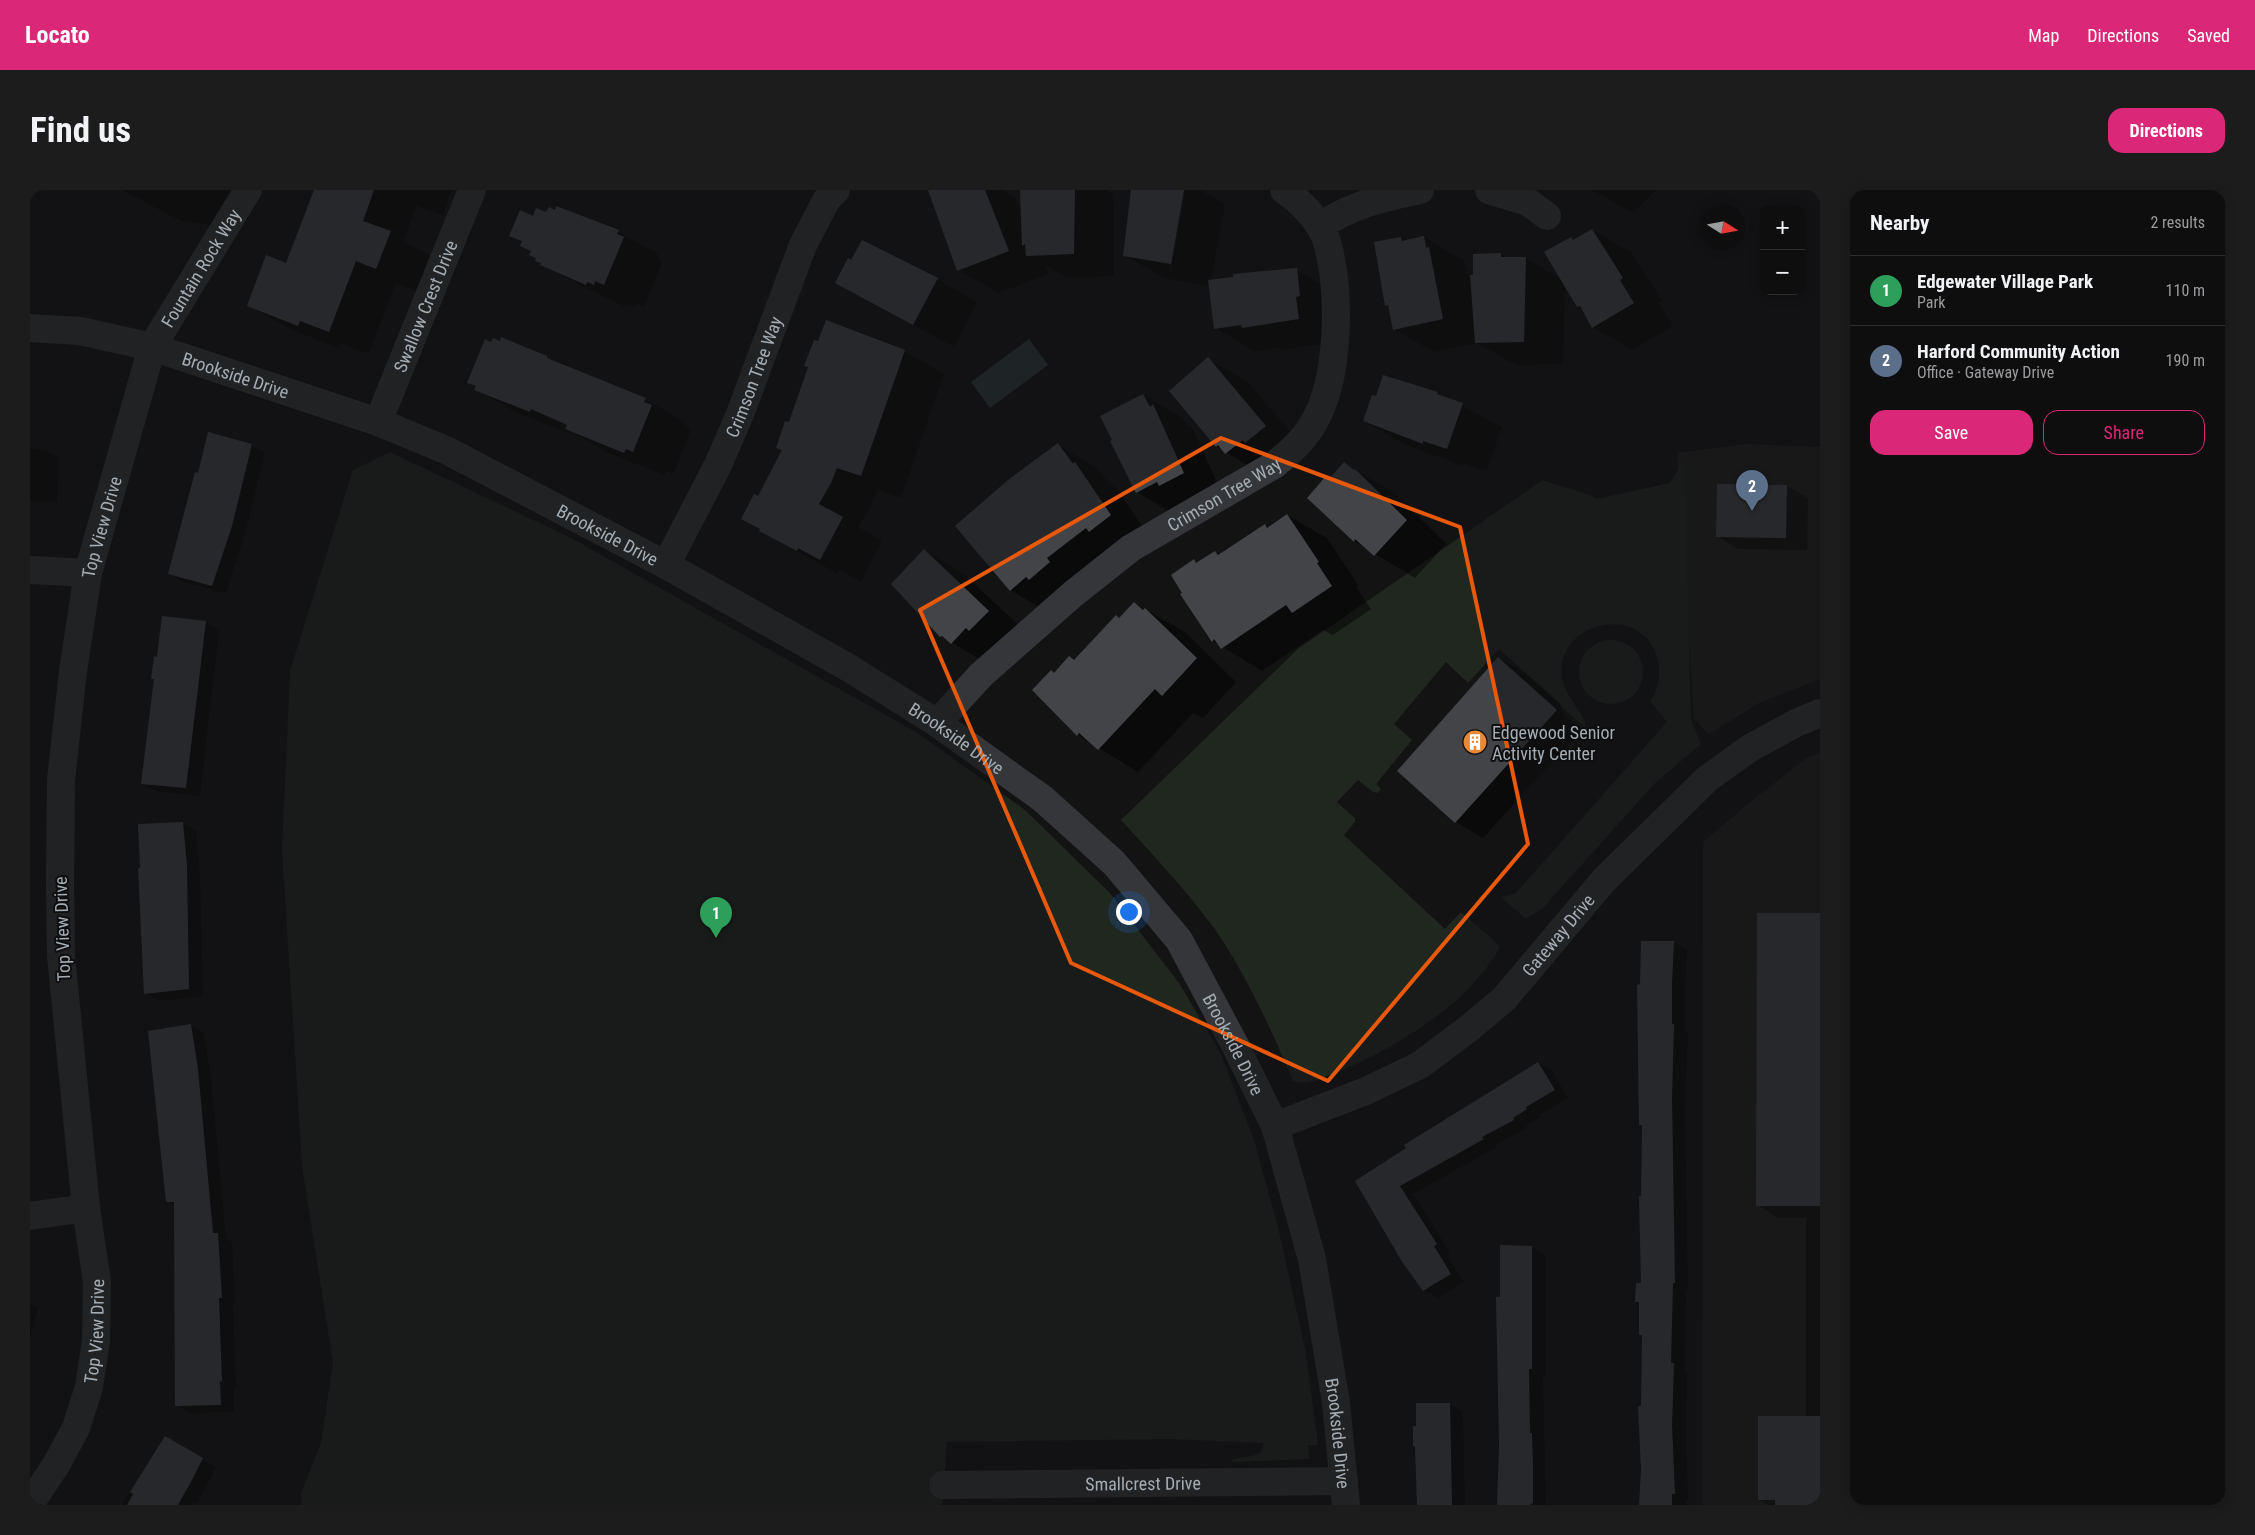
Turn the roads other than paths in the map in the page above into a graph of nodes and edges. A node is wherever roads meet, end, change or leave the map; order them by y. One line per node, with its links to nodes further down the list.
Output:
1 (248, 190): 10 (street, Fountain Rock Way)
2 (472, 190): 11 (street, Swallow Crest Drive)
3 (836, 190): 12 (street, Crimson Tree Way)
4 (1284, 190): 8 (street, Crimson Tree Way)
5 (1420, 190): 8 (street)
6 (1489, 190): 7 (street)
7 (1547, 216)
8 (1320, 226): 16 (street, Crimson Tree Way)
9 (30, 328): 10 (street, Brookside Drive)
10 (152, 348): 11 (street, Brookside Drive); 14 (street, Top View Drive)
11 (378, 422): 12 (street, Brookside Drive)
12 (666, 565): 16 (street, Brookside Drive)
13 (30, 570): 14 (street)
14 (88, 573): 18 (street, Top View Drive)
15 (1820, 713): 17 (street, Gateway Drive)
16 (937, 724): 17 (street, Brookside Drive)
17 (1275, 1126): 21 (street, Brookside Drive)
18 (86, 1208): 19 (street); 23 (street, Top View Drive)
19 (30, 1216)
20 (943, 1485): 22 (street, Smallcrest Drive)
21 (1345, 1493): 22 (street, Smallcrest Drive)
22 (1047, 1495)
23 (30, 1504)

